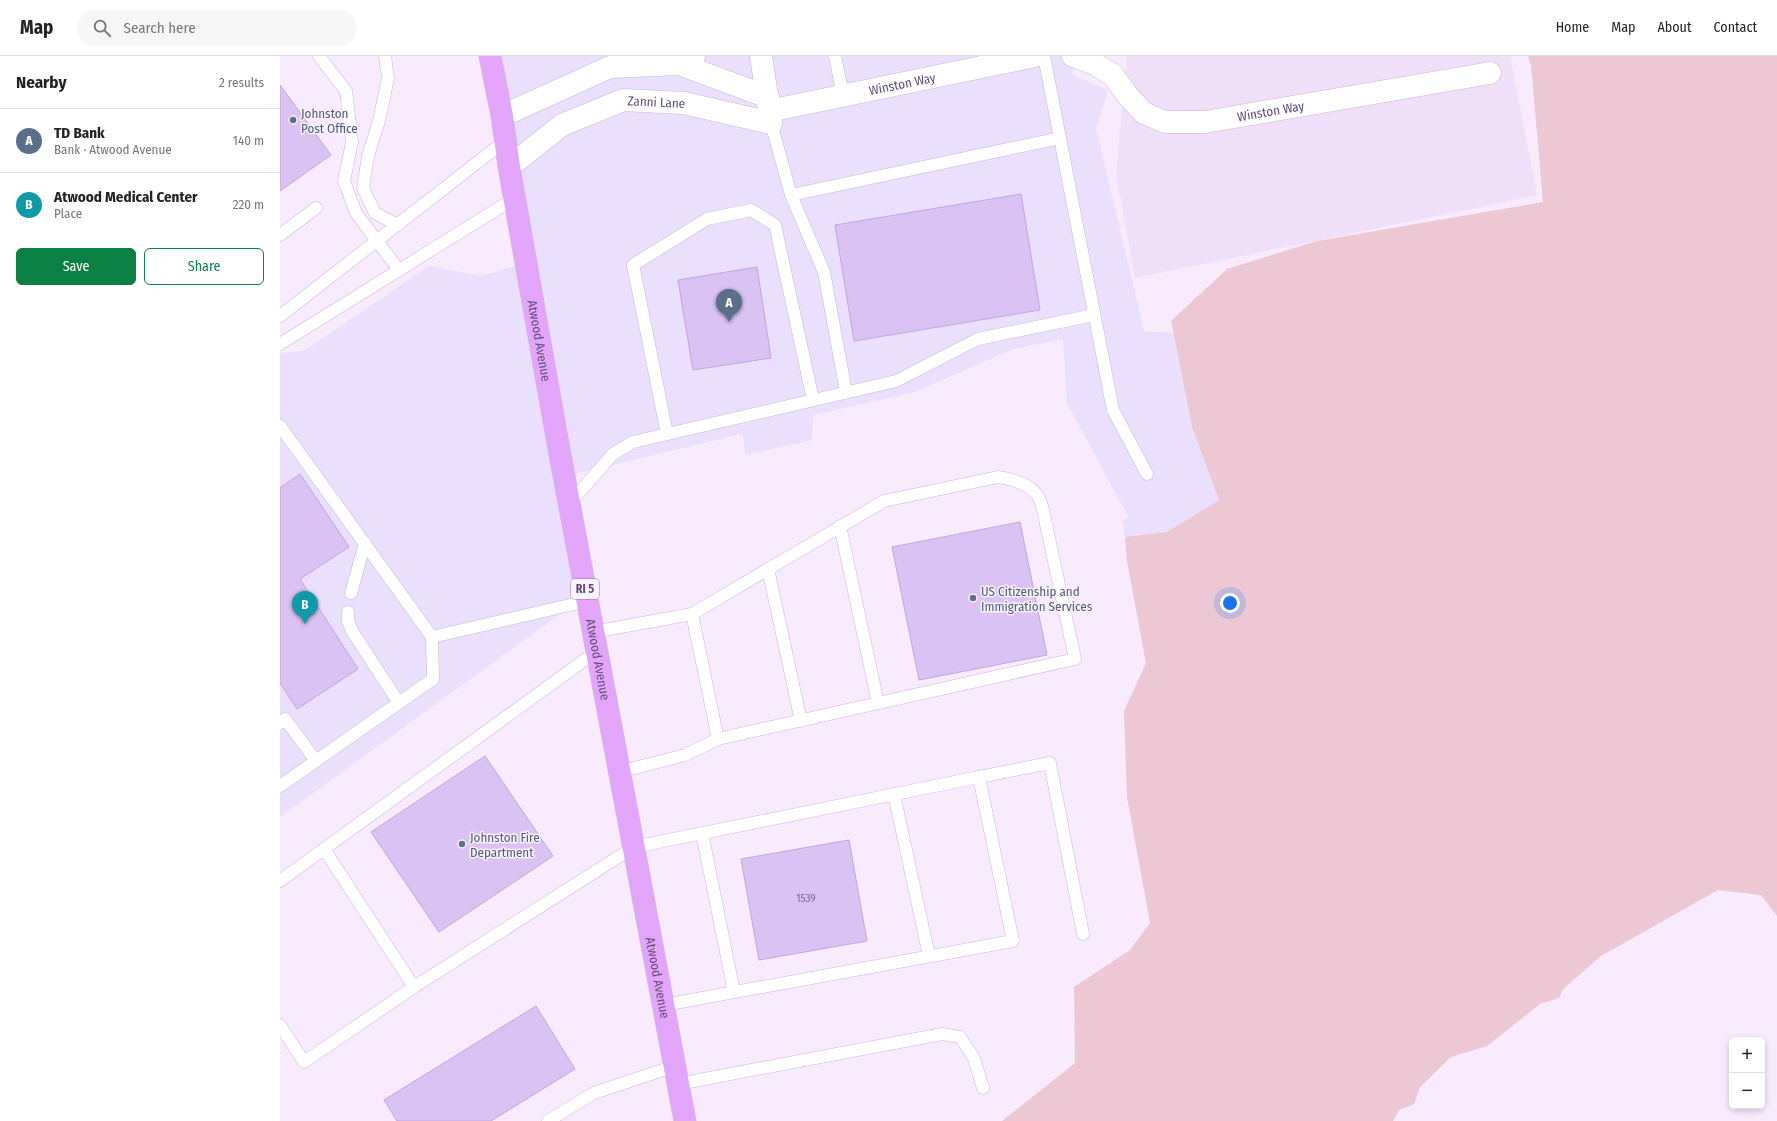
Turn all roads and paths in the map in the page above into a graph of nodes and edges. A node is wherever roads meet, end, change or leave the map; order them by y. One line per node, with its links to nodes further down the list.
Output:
1 (319, 56): 22 (lane)
2 (385, 56): 20 (lane)
3 (490, 56): 13 (main road, Atwood Avenue / RI 5)
4 (761, 56): 12 (street)
5 (835, 56): 11 (lane)
6 (1035, 56): 11 (street, Winston Way)
7 (1044, 56): 14 (lane)
8 (1073, 56): 10 (street, Winston Way)
9 (686, 60): 12 (street); 13 (street)
10 (1490, 73)
11 (842, 96): 12 (street, Winston Way)
12 (769, 110): 16 (street, Zanni Lane); 17 (lane)
13 (502, 116): 15 (main road, Atwood Avenue / RI 5)
14 (1060, 138): 17 (lane); 24 (lane)
15 (504, 141): 16 (main road, Atwood Avenue / RI 5); 20 (lane)
16 (509, 168): 18 (main road, Atwood Avenue / RI 5)
17 (791, 195): 27 (lane)
18 (515, 198): 23 (lane); 32 (main road, Atwood Avenue / RI 5)
19 (316, 208): 21 (lane)
20 (398, 225): 22 (lane)
21 (280, 235)
22 (377, 242): 23 (lane); 25 (lane)
23 (399, 270): 26 (lane)
24 (1094, 315): 27 (lane); 31 (lane)
25 (280, 316)
26 (280, 344)
27 (846, 392): 28 (lane)
28 (813, 400): 30 (lane); 30 (lane)
29 (280, 426): 34 (lane)
30 (667, 434): 32 (lane)
31 (1147, 474)
32 (569, 504): 37 (main road, Atwood Avenue / RI 5)
33 (840, 526): 35 (lane); 43 (lane); 43 (lane)
34 (365, 543): 36 (lane); 40 (lane)
35 (768, 569): 39 (lane); 44 (lane)
36 (351, 593)
37 (587, 601): 40 (lane); 41 (main road, Atwood Avenue / RI 5)
38 (348, 612): 42 (lane)
39 (692, 614): 41 (lane); 46 (lane)
40 (432, 638): 42 (lane)
41 (595, 642): 48 (main road, Atwood Avenue / RI 5); 54 (lane)
42 (399, 703): 47 (lane)
43 (878, 703): 44 (lane)
44 (801, 721): 46 (lane)
45 (280, 723): 47 (lane)
46 (718, 739): 48 (lane)
47 (316, 761): 50 (lane)
48 (619, 772): 53 (main road, Atwood Avenue / RI 5)
49 (979, 777): 51 (lane); 56 (lane); 57 (lane)
50 (280, 786)
51 (894, 794): 52 (lane); 57 (lane)
52 (702, 833): 53 (lane); 59 (lane)
53 (634, 847): 58 (lane); 60 (main road, Atwood Avenue / RI 5)
54 (324, 849): 55 (lane); 58 (lane)
55 (280, 881)
56 (1083, 934)
57 (929, 956): 59 (lane)
58 (414, 987): 61 (lane)
59 (734, 992): 60 (lane)
60 (664, 1005): 62 (main road, Atwood Avenue / RI 5)
61 (280, 1025)
62 (677, 1075): 63 (lane); 64 (lane); 65 (main road, Atwood Avenue / RI 5)
63 (983, 1088)
64 (548, 1121)
65 (685, 1121)

